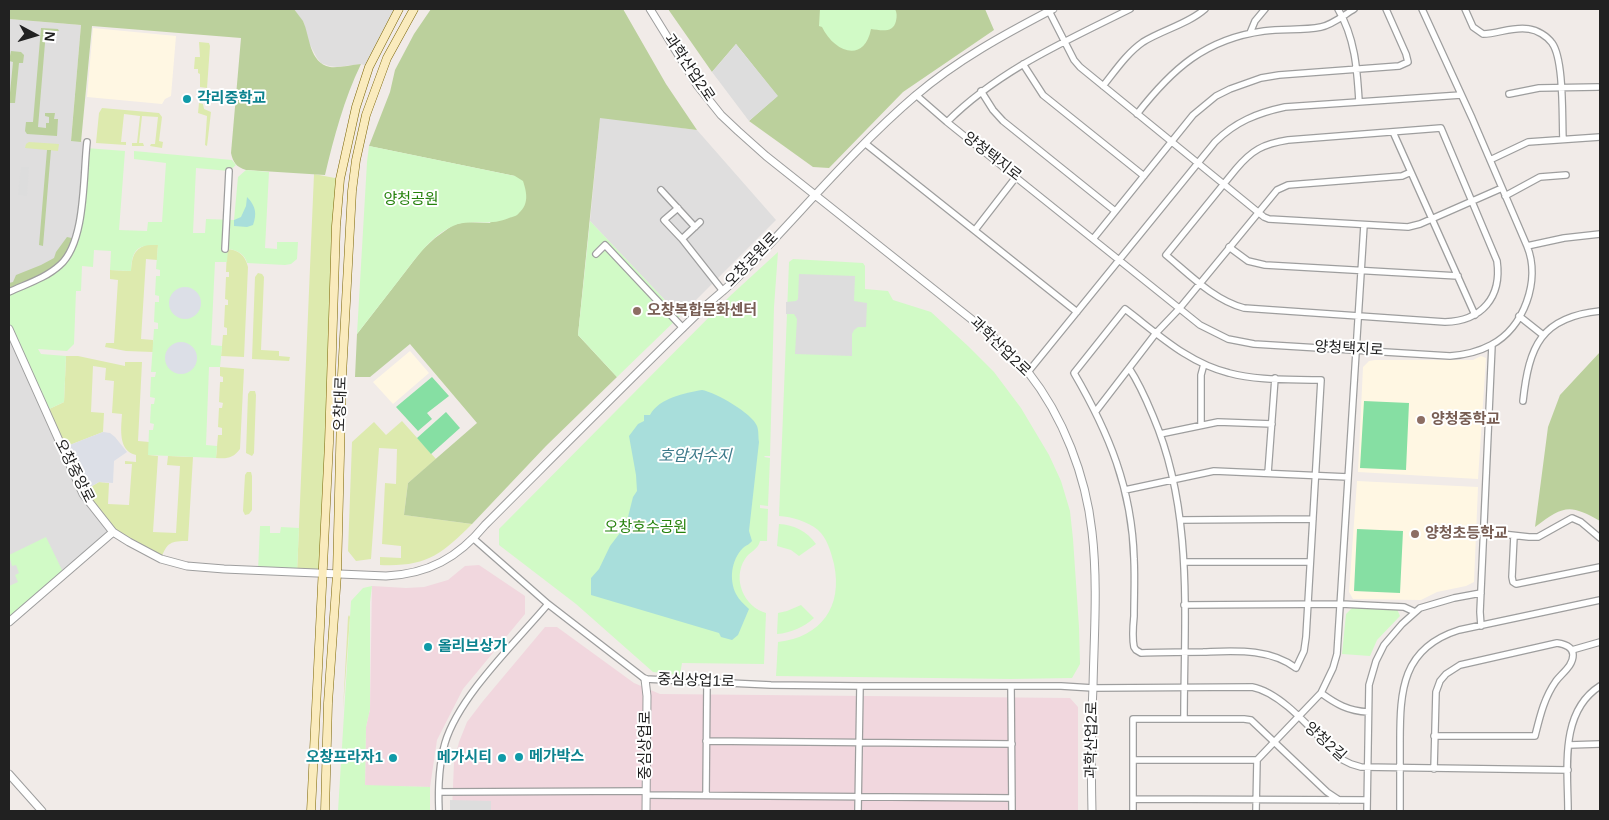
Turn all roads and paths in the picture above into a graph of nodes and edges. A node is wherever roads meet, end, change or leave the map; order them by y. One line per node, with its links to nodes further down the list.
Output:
1 (399, 9): 105 (main road, 오창대로)
2 (414, 9): 106 (main road, 오창대로)
3 (650, 9): 45 (street, 과학산업2로)
4 (1130, 9): 16 (street)
5 (1205, 9): 19 (street)
6 (1265, 9): 15 (street)
7 (1338, 9): 14 (street)
8 (1354, 9): 14 (street)
9 (1386, 9): 18 (street)
10 (1430, 9): 13 (street)
11 (1464, 9): 21 (street)
12 (1051, 10): 16 (street); 25 (street, 오창공원로)
13 (1423, 10): 23 (street, 양청택지로)
14 (1342, 16): 15 (street); 18 (street)
15 (1250, 33): 27 (street)
16 (1064, 42): 17 (street); 19 (street)
17 (1023, 64): 22 (street); 40 (street)
18 (1357, 69): 26 (street); 33 (street)
19 (1103, 86): 27 (street)
20 (1598, 87): 21 (street)
21 (1561, 88): 24 (street); 31 (street)
22 (981, 91): 28 (street); 49 (street)
23 (1461, 94): 26 (street); 35 (street, 양청택지로)
24 (1509, 94)
25 (916, 95): 28 (street, 양청택지로); 34 (street, 오창공원로)
26 (1359, 102): 36 (street)
27 (1137, 114): 33 (street)
28 (947, 122): 41 (street, 양청택지로)
29 (1394, 132): 38 (street); 42 (street); 47 (street)
30 (1600, 137): 31 (street)
31 (1563, 139): 35 (street)
32 (87, 142): 68 (street)
33 (1171, 142): 36 (street); 40 (street)
34 (866, 144): 45 (street, 오창공원로); 55 (street)
35 (1490, 160): 43 (street, 양청택지로)
36 (1198, 163): 42 (street); 63 (street)
37 (229, 170): 61 (street)
38 (1411, 172): 50 (street); 51 (street)
39 (1566, 175): 46 (street)
40 (1144, 176): 49 (street)
41 (1016, 177): 55 (street); 58 (street, 양청택지로)
42 (1223, 184): 50 (street); 66 (street)
43 (1502, 188): 46 (street, 양청택지로); 47 (street)
44 (661, 190): 48 (street)
45 (816, 194): 67 (street, 오창공원로); 83 (street, 과학산업2로)
46 (1505, 196): 59 (street, 양청택지로)
47 (1472, 201): 51 (street); 72 (street)
48 (678, 208): 54 (street); 57 (street)
49 (1115, 211): 58 (street)
50 (1258, 212): 53 (street); 60 (street)
51 (1432, 218): 53 (street); 65 (street)
52 (700, 222): 54 (street)
53 (1364, 225): 64 (street)
54 (695, 227): 57 (street)
55 (975, 230): 71 (street)
56 (1600, 234): 59 (street)
57 (682, 238): 67 (street)
58 (1093, 239): 63 (street, 양청택지로)
59 (1527, 246): 74 (street, 양청택지로)
60 (1229, 247): 64 (street); 66 (street)
61 (225, 249)
62 (596, 254): 75 (street)
63 (1119, 260): 69 (street, 양청택지로); 71 (street)
64 (1361, 270): 65 (street); 73 (street)
65 (1458, 276): 72 (street)
66 (1200, 283): 69 (street); 73 (street)
67 (723, 291): 75 (street, 오창공원로)
68 (9, 292)
69 (1180, 309): 77 (street); 80 (street, 양청택지로)
70 (1600, 311): 78 (street)
71 (1076, 312): 83 (street)
72 (1475, 315): 73 (street)
73 (1358, 316): 80 (street)
74 (1519, 316): 78 (street); 79 (street, 양청택지로)
75 (683, 328): 101 (street, 오창공원로)
76 (9, 330): 97 (street, 오창중앙로)
77 (1156, 333): 81 (street); 82 (street); 86 (street)
78 (1542, 335): 85 (street)
79 (1492, 345): 80 (street, 양청택지로); 98 (street)
80 (1356, 350): 92 (street)
81 (1204, 364): 84 (street); 87 (street)
82 (1129, 368): 86 (street); 89 (street)
83 (1028, 372): 125 (street, 과학산업2로)
84 (1274, 378): 88 (street); 91 (street)
85 (1523, 401)
86 (1096, 411): 94 (street)
87 (1201, 424): 88 (street); 89 (street)
88 (1272, 424): 90 (street)
89 (1160, 434): 93 (street)
90 (1268, 473): 91 (street); 93 (street)
91 (1315, 476): 92 (street); 95 (street)
92 (1348, 477): 111 (street)
93 (1174, 479): 94 (street); 96 (street)
94 (1125, 490): 118 (street)
95 (1313, 519): 96 (street); 103 (street)
96 (1181, 520): 102 (street)
97 (113, 532): 105 (street, 오창중앙로); 114 (street)
98 (1484, 532): 99 (street); 107 (street)
99 (1514, 536): 100 (street); 104 (street)
100 (1600, 538)
101 (474, 539): 106 (street, 오창공원로); 110 (street)
102 (1184, 562): 103 (street); 112 (street)
103 (1310, 562): 109 (street)
104 (1600, 567)
105 (323, 573): 106 (street, 오창중앙로); 154 (main road, 오창대로)
106 (337, 574): 155 (main road, 오창대로)
107 (1481, 593): 113 (street); 115 (street)
108 (1600, 601): 115 (street)
109 (1308, 603): 111 (street); 112 (street); 118 (street)
110 (548, 604): 119 (street, 중심상업1로); 144 (street)
111 (1341, 604): 113 (street); 126 (street)
112 (1184, 605): 118 (street)
113 (1415, 612): 127 (street)
114 (9, 622)
115 (1480, 626): 140 (street)
116 (1600, 642): 117 (street)
117 (1572, 650): 130 (street); 130 (street)
118 (1184, 652): 123 (street)
119 (645, 679): 120 (street, 중심상업1로); 145 (street, 중심상업로)
120 (707, 681): 121 (street, 중심상업1로); 131 (street)
121 (860, 686): 122 (street, 중심상업1로); 132 (street)
122 (1011, 686): 125 (street, 중심상업1로); 134 (street)
123 (1184, 686): 125 (street, 양청2길); 128 (street, 양청2길); 129 (street)
124 (1600, 686): 136 (street)
125 (1093, 688): 160 (street, 과학산업2로)
126 (1321, 693): 127 (street); 128 (street)
127 (1368, 712): 139 (street)
128 (1298, 717): 133 (street); 139 (street, 양청2길)
129 (1184, 719): 133 (street); 137 (street)
130 (1434, 736): 141 (street)
131 (706, 741): 132 (street); 146 (street)
132 (859, 742): 134 (street); 147 (street)
133 (1274, 742): 138 (street); 151 (street)
134 (1012, 744): 148 (street)
135 (1600, 744): 136 (street)
136 (1569, 745): 142 (street)
137 (1133, 760): 138 (street); 149 (street)
138 (1257, 760): 150 (street)
139 (1367, 768): 140 (street, 양청2길); 152 (street)
140 (1400, 768): 141 (street, 양청2길); 164 (street)
141 (1434, 769): 142 (street, 양청2길)
142 (1568, 770): 165 (street)
143 (9, 774): 153 (street)
144 (439, 792): 145 (street); 156 (street)
145 (646, 793): 146 (street); 157 (street, 중심상업로)
146 (706, 795): 147 (street)
147 (858, 796): 148 (street); 158 (street)
148 (1012, 798): 159 (street)
149 (1133, 799): 150 (street); 161 (street)
150 (1256, 800): 151 (street); 162 (street)
151 (1339, 800): 152 (street)
152 (1367, 800): 163 (street)
153 (42, 811)
154 (311, 811)
155 (325, 811)
156 (439, 811)
157 (646, 811)
158 (858, 811)
159 (1012, 811)
160 (1092, 811)
161 (1133, 811)
162 (1256, 811)
163 (1367, 811)
164 (1400, 811)
165 (1568, 811)

